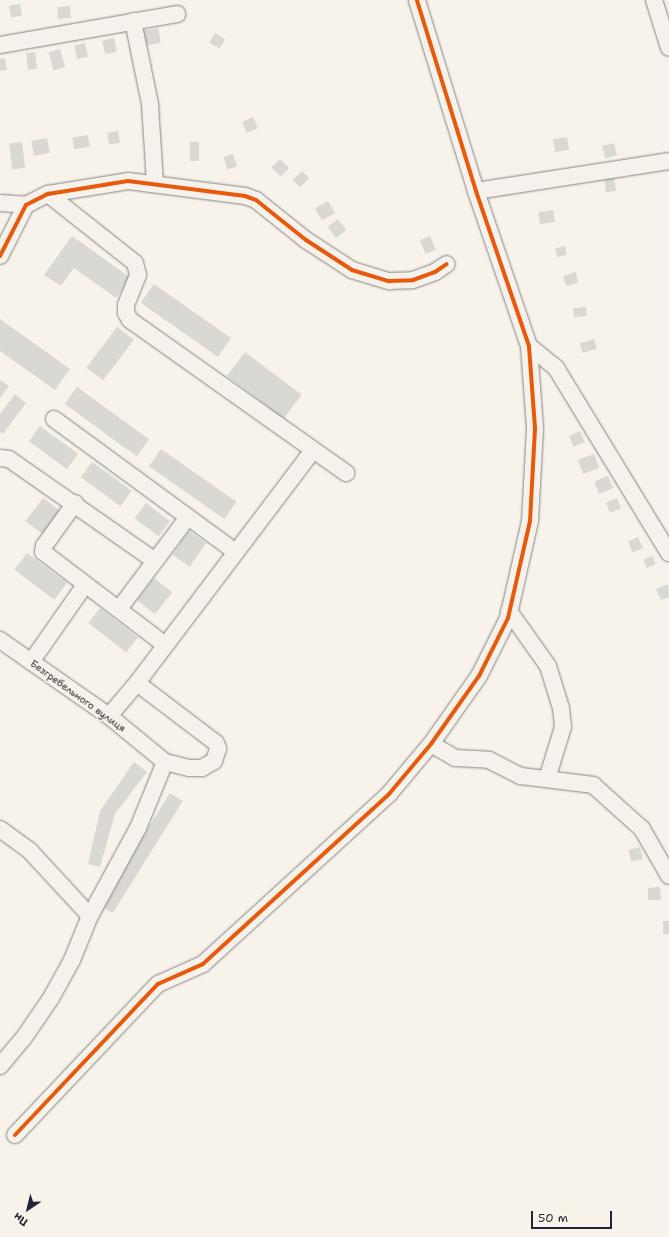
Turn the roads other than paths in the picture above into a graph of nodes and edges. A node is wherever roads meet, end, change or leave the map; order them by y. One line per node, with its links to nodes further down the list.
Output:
1 (417, 0): 9 (street)
2 (654, 0): 6 (street)
3 (177, 14): 4 (street)
4 (132, 21): 5 (street); 8 (street)
5 (0, 45)
6 (669, 48)
7 (669, 161): 9 (street)
8 (155, 184): 10 (street); 14 (street)
9 (476, 191): 15 (street)
10 (48, 194): 12 (street); 17 (street)
11 (0, 203): 12 (street)
12 (26, 206): 13 (street)
13 (0, 256)
14 (447, 264)
15 (529, 346): 23 (street); 27 (street)
16 (54, 419): 21 (street)
17 (313, 450): 19 (street); 22 (street)
18 (5, 458): 20 (street)
19 (346, 473)
20 (75, 503): 24 (street); 25 (street)
21 (188, 517): 22 (street); 24 (street)
22 (236, 552): 29 (street)
23 (669, 553)
24 (155, 561): 26 (street)
25 (85, 585): 26 (street); 30 (street)
26 (119, 609): 29 (street)
27 (509, 611): 33 (street); 35 (street)
28 (0, 640): 30 (street, Безгребельного вулиця)
29 (165, 645): 31 (street)
30 (31, 662): 32 (street, Безгребельного вулиця)
31 (137, 683): 32 (street); 34 (street, Безгребельного вулиця)
32 (109, 716): 34 (street, Безгребельного вулиця)
33 (431, 744): 35 (street); 40 (street)
34 (165, 762): 38 (street)
35 (547, 780): 37 (street)
36 (0, 829): 38 (street)
37 (669, 876)
38 (90, 916): 39 (street)
39 (1, 1062)
40 (15, 1135)

